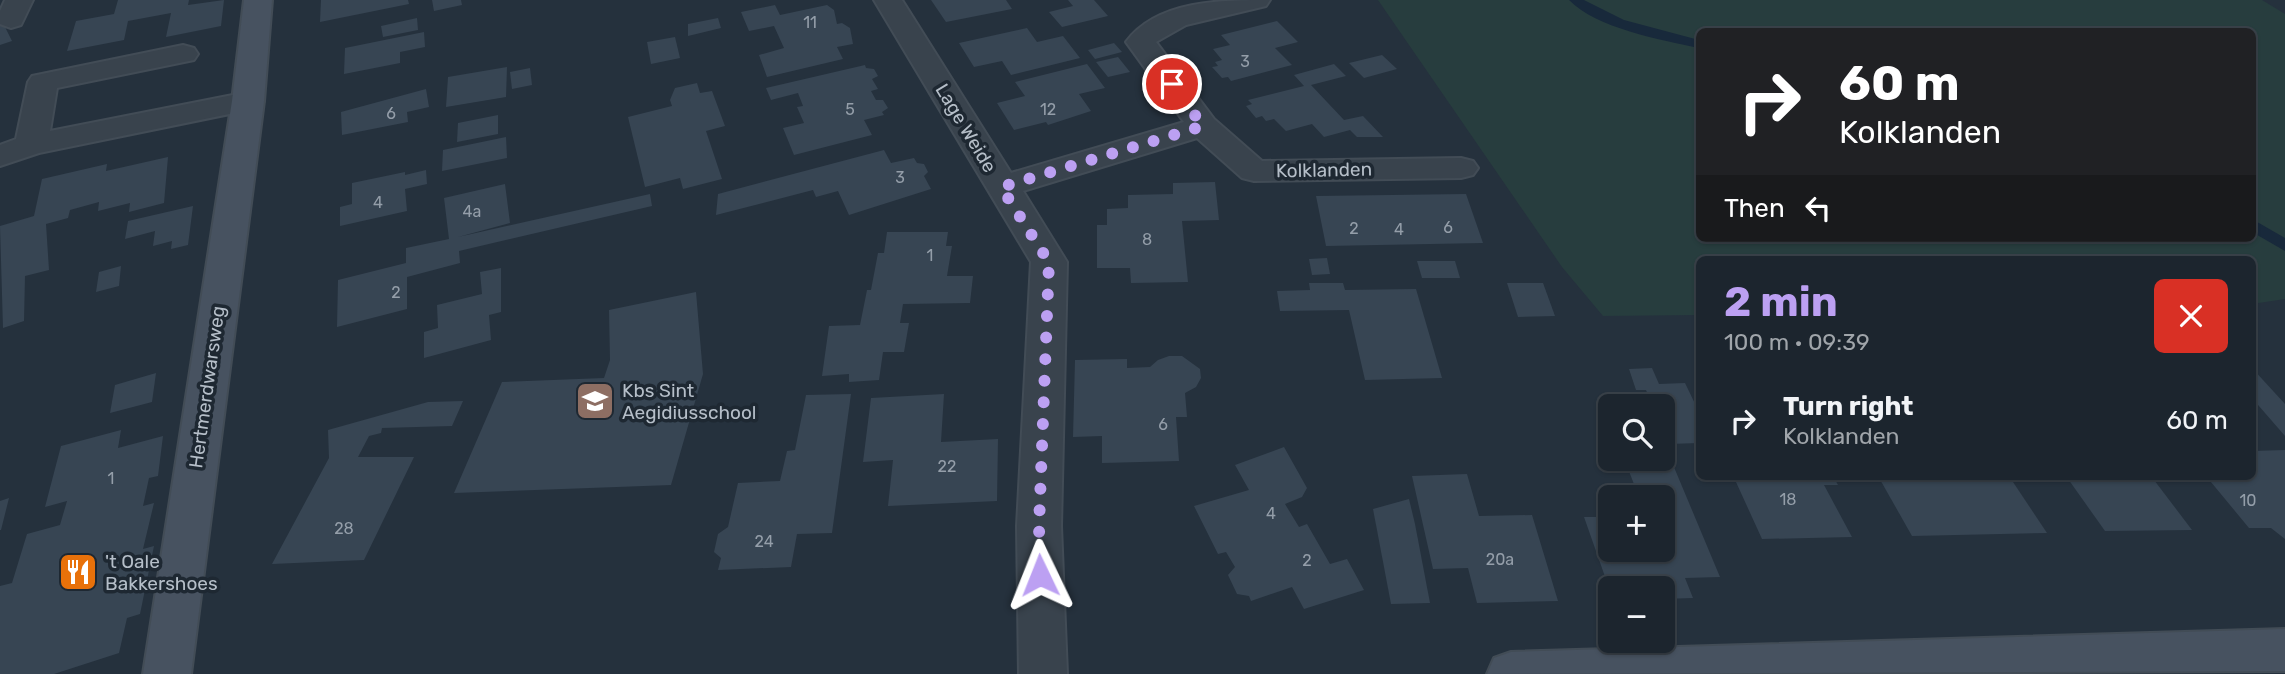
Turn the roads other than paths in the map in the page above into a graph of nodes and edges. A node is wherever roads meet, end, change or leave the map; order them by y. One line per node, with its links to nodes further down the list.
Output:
1 (258, 0): 5 (street, Hertmerdwarsweg)
2 (888, 0): 10 (street, Lage Weide)
3 (1255, 0): 6 (street, Kolklanden)
4 (183, 54): 7 (street)
5 (248, 101): 7 (street); 12 (street, Hertmerdwarsweg)
6 (1203, 126): 9 (street, Kolklanden); 10 (street)
7 (31, 145): 8 (street)
8 (0, 156)
9 (1461, 168)
10 (1001, 187): 13 (street, Lage Weide)
11 (2285, 650): 14 (street)
12 (167, 674)
13 (1043, 674)
14 (1511, 674)

